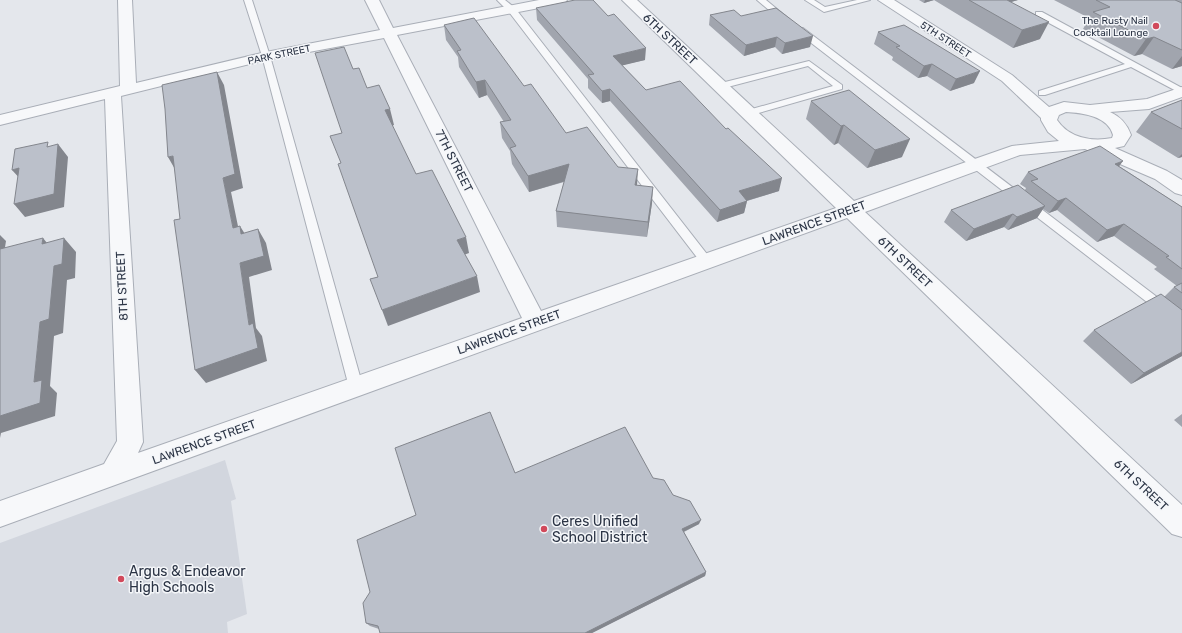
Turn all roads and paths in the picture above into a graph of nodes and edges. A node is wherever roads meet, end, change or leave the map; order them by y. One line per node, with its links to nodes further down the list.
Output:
1 (125, 0): 17 (street, 8TH STREET)
2 (248, 0): 13 (lane)
3 (372, 0): 12 (street, 7TH STREET)
4 (560, 0): 10 (street, PARK STREET)
5 (629, 0): 16 (street, 6TH STREET)
6 (761, 0): 28 (lane)
7 (809, 0): 8 (lane)
8 (866, 0)
9 (885, 0): 15 (street, 5TH STREET)
10 (507, 5): 12 (street, PARK STREET); 32 (lane)
11 (1039, 14): 14 (lane)
12 (389, 33): 13 (street, PARK STREET); 33 (street, 7TH STREET)
13 (266, 56): 17 (street, PARK STREET); 35 (lane)
14 (1132, 64): 18 (lane); 19 (lane)
15 (1007, 78): 19 (street, 5TH STREET); 24 (street, 5TH STREET)
16 (720, 86): 22 (street, 6TH STREET); 22 (lane)
17 (120, 92): 23 (street, PARK STREET); 36 (street, 8TH STREET)
18 (1182, 92): 20 (street)
19 (1042, 93): 21 (street, 5TH STREET)
20 (1148, 104): 21 (street); 25 (street)
21 (1084, 109): 24 (street, LAWRENCE STREET); 25 (street, 5TH STREET)
22 (748, 113): 31 (street, 6TH STREET)
23 (0, 120)
24 (1050, 120): 26 (street, 5TH STREET); 27 (street, LAWRENCE STREET)
25 (1120, 131): 26 (street, LAWRENCE STREET); 29 (street)
26 (1089, 145): 27 (street, LAWRENCE STREET); 29 (street)
27 (1018, 150): 28 (street, LAWRENCE STREET)
28 (974, 165): 31 (street, LAWRENCE STREET); 34 (lane)
29 (1160, 175): 30 (street)
30 (1182, 188)
31 (850, 210): 32 (street, LAWRENCE STREET); 38 (street, 6TH STREET)
32 (706, 261): 33 (street, LAWRENCE STREET)
33 (536, 323): 35 (street, LAWRENCE STREET)
34 (1182, 323)
35 (356, 387): 36 (street, LAWRENCE STREET)
36 (113, 474): 37 (street, LAWRENCE STREET)
37 (0, 514)
38 (1182, 524)

